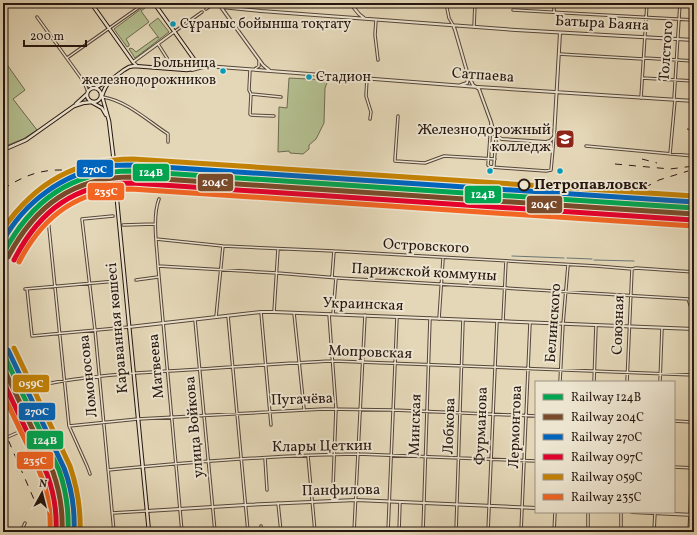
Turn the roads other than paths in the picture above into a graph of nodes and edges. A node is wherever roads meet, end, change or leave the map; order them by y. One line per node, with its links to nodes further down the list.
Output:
1 (7, 3): 13 (street)
2 (91, 3): 32 (main road)
3 (145, 3): 32 (street)
4 (154, 3): 34 (main road)
5 (215, 3): 16 (street)
6 (218, 3): 14 (street)
7 (350, 3): 17 (street)
8 (446, 3): 29 (street)
9 (475, 3): 31 (street)
10 (554, 3): 20 (street)
11 (647, 3): 24 (street)
12 (680, 3): 27 (street, Толстого)
13 (3, 6)
14 (222, 7): 15 (street, Батыра Баяна); 21 (street)
15 (230, 8): 21 (street); 23 (street, Батыра Баяна)
16 (206, 9)
17 (354, 9): 23 (street); 25 (street)
18 (513, 10): 20 (street)
19 (202, 12): 34 (street)
20 (554, 12): 24 (street)
21 (227, 15): 41 (street)
22 (37, 17): 42 (street)
23 (350, 18): 25 (street, Батыра Баяна)
24 (646, 18): 27 (street); 36 (street)
25 (366, 19): 26 (street, Батыра Баяна)
26 (376, 20): 29 (street, Батыра Баяна); 45 (street)
27 (679, 20): 28 (street); 37 (street, Толстого)
28 (694, 20)
29 (452, 25): 30 (street, Батыра Баяна); 33 (street)
30 (458, 26): 31 (street, Батыра Баяна); 33 (street)
31 (474, 27): 35 (street, Батыра Баяна)
32 (109, 29): 42 (street); 48 (main road)
33 (455, 30): 57 (street)
34 (174, 32): 39 (street); 49 (main road)
35 (560, 33): 36 (street, Батыра Баяна); 40 (street)
36 (645, 38): 37 (street, Батыра Баяна); 43 (street)
37 (678, 40): 38 (street, Батыра Баяна); 46 (street, Толстого)
38 (694, 40)
39 (158, 44): 44 (street); 53 (street)
40 (559, 54): 43 (street); 69 (street)
41 (258, 57): 55 (street); 56 (street)
42 (67, 58): 63 (street)
43 (644, 58): 46 (street); 59 (street)
44 (137, 59): 48 (street); 50 (street)
45 (378, 60)
46 (677, 60): 47 (street); 60 (street, Толстого)
47 (694, 61)
48 (134, 62): 50 (street); 52 (main road); 67 (main road)
49 (196, 62): 51 (street); 54 (main road)
50 (137, 66): 52 (main road); 53 (main road)
51 (206, 66): 54 (street); 55 (street, Сатпаева)
52 (124, 70): 71 (main road)
53 (174, 70): 54 (main road)
54 (189, 70)
55 (251, 70): 56 (street, Сатпаева); 70 (street)
56 (270, 71): 58 (street, Сатпаева)
57 (468, 75): 61 (street); 64 (street)
58 (368, 78): 64 (street, Сатпаева); 80 (street)
59 (642, 78): 60 (street); 73 (street)
60 (676, 80): 62 (street); 74 (street, Толстого)
61 (471, 81): 65 (street); 66 (street)
62 (694, 81)
63 (85, 84): 67 (street); 68 (street)
64 (458, 85): 65 (street, Сатпаева)
65 (467, 86): 66 (street, Сатпаева)
66 (478, 87): 69 (street, Сатпаева); 82 (street)
67 (94, 88): 68 (main road); 71 (main road)
68 (88, 92): 76 (main road); 77 (main road)
69 (556, 93): 73 (street, Сатпаева); 84 (street)
70 (251, 94): 72 (street); 78 (street)
71 (102, 96): 76 (main road); 81 (main road, Караванная көшесі); 86 (street)
72 (281, 97)
73 (641, 98): 74 (street, Сатпаева)
74 (675, 100): 75 (street, Сатпаева); 92 (street, Толстого)
75 (694, 101)
76 (92, 102): 77 (main road); 81 (main road, Караванная көшесі)
77 (74, 106): 90 (main road)
78 (274, 116)
79 (398, 116): 94 (street)
80 (370, 119)
81 (109, 121): 146 (main road, Караванная көшесі, bridge)
82 (492, 122): 83 (street); 94 (street)
83 (495, 135): 85 (street); 88 (street)
84 (554, 137): 87 (street); 91 (street)
85 (502, 139): 87 (street); 88 (street)
86 (168, 142)
87 (546, 142): 91 (street)
88 (496, 143): 95 (street)
89 (586, 146): 92 (street)
90 (3, 150)
91 (553, 150): 96 (street)
92 (670, 154): 93 (street)
93 (694, 156)
94 (488, 159): 95 (street); 96 (street)
95 (495, 159): 96 (street)
96 (491, 167)
97 (159, 199): 100 (street, Матвеева)
98 (47, 208): 121 (street)
99 (113, 216): 119 (street, Ломоносова)
100 (155, 224): 101 (street); 102 (street, Матвеева)
101 (123, 225)
102 (156, 239): 103 (street, Островского); 109 (street, Матвеева)
103 (223, 246): 104 (street, Островского); 111 (street)
104 (278, 249): 105 (street, Островского); 113 (street)
105 (334, 251): 106 (street, Островского); 115 (street)
106 (443, 258): 107 (street, Островского); 120 (street)
107 (506, 261): 108 (street, Островского); 122 (street)
108 (568, 265): 110 (street, Островского); 123 (street, Белинского)
109 (158, 266): 111 (street, Парижской коммуны); 114 (street, Матвеева)
110 (632, 269): 112 (street, Островского); 124 (street, Союзная)
111 (221, 270): 113 (street, Парижской коммуны); 133 (street)
112 (694, 272)
113 (276, 274): 115 (street, Парижской коммуны); 126 (street)
114 (159, 277): 117 (street); 141 (street, Матвеева)
115 (332, 278): 116 (street, Парижской коммуны)
116 (336, 278): 120 (street, Парижской коммуны); 129 (street)
117 (136, 280)
118 (117, 282): 119 (street)
119 (90, 284): 121 (street); 149 (street, Ломоносова)
120 (441, 284): 122 (street, Парижской коммуны); 136 (street)
121 (56, 287): 150 (street); 150 (street, Украинская)
122 (504, 288): 123 (street, Парижской коммуны); 140 (street)
123 (566, 292): 124 (street, Парижской коммуны); 143 (street, Белинского)
124 (630, 295): 132 (street, Парижской коммуны); 145 (street, Союзная)
125 (261, 312): 126 (street, Украинская); 131 (street, Украинская); 155 (street)
126 (274, 312): 127 (street, Украинская)
127 (294, 313): 128 (street, Украинская); 152 (street)
128 (329, 314): 129 (street, Украинская); 151 (street)
129 (333, 314): 130 (street, Украинская)
130 (365, 315): 134 (street, Украинская); 153 (street)
131 (228, 316): 133 (street, Украинская); 157 (street)
132 (694, 316)
133 (216, 317): 137 (street, Украинская)
134 (397, 317): 135 (street, Украинская); 154 (street)
135 (430, 318): 136 (street, Украинская); 156 (street, Минская)
136 (440, 319): 138 (street, Украинская)
137 (195, 320): 141 (street, Украинская); 160 (street, улица Войкова)
138 (463, 320): 139 (street, Украинская); 158 (street, Лобкова)
139 (497, 321): 140 (street, Украинская); 159 (street, Фурманова)
140 (502, 322): 142 (street, Украинская)
141 (163, 323): 146 (street, Украинская); 163 (street, Матвеева)
142 (530, 323): 143 (street, Украинская); 161 (street, Лермонтова)
143 (563, 324): 144 (street, Украинская); 162 (street, Белинского)
144 (596, 325): 145 (street, Украинская); 164 (street)
145 (630, 326): 147 (street, Украинская); 165 (street, Союзная)
146 (129, 327): 149 (street, Украинская); 166 (main road, Караванная көшесі)
147 (662, 328): 148 (street, Украинская); 167 (street)
148 (694, 329)
149 (95, 330): 150 (street, Украинская); 169 (street, Ломоносова)
150 (60, 333): 170 (street)
151 (333, 361): 152 (street, Мопровская); 153 (street, Мопровская); 177 (street)
152 (299, 362): 155 (street, Мопровская); 179 (street)
153 (362, 362): 154 (street, Мопровская); 178 (street)
154 (395, 364): 156 (street, Мопровская); 180 (street)
155 (266, 365): 157 (street, Мопровская); 181 (street)
156 (428, 365): 158 (street, Мопровская); 182 (street, Минская)
157 (233, 367): 160 (street, Мопровская); 184 (street)
158 (462, 367): 159 (street, Мопровская); 183 (street, Лобкова)
159 (494, 368): 161 (street, Мопровская); 185 (street, Фурманова)
160 (200, 369): 163 (street, Мопровская); 186 (street, улица Войкова)
161 (528, 369): 162 (street, Мопровская); 187 (street, Лермонтова)
162 (561, 370): 164 (street, Мопровская); 171 (street, Белинского)
163 (167, 371): 166 (street, Мопровская); 189 (street, Матвеева)
164 (594, 371): 165 (street, Мопровская); 172 (street)
165 (627, 373): 167 (street, Мопровская); 173 (street, Союзная)
166 (134, 374): 169 (street, Мопровская); 190 (main road, Караванная көшесі)
167 (660, 374): 168 (street, Мопровская); 174 (street)
168 (694, 375)
169 (100, 376): 170 (street, Мопровская); 193 (street, Ломоносова)
170 (65, 380): 175 (street, Мопровская); 195 (street)
171 (560, 381)
172 (594, 381)
173 (627, 381)
174 (660, 381)
175 (46, 384)
176 (694, 390): 192 (street)
177 (336, 409): 178 (street, Пугачёва); 179 (street, Пугачёва); 198 (street)
178 (360, 409): 180 (street, Пугачёва); 199 (street)
179 (304, 410): 181 (street, Пугачёва)
180 (393, 410): 182 (street, Пугачёва); 201 (street)
181 (270, 412): 184 (street, Пугачёва); 194 (street)
182 (426, 412): 183 (street, Пугачёва); 202 (street, Минская)
183 (460, 413): 185 (street, Пугачёва); 204 (street, Лобкова)
184 (237, 414): 186 (street, Пугачёва); 205 (street)
185 (493, 415): 187 (street, Пугачёва); 206 (street, Фурманова)
186 (204, 416): 189 (street, Пугачёва); 208 (street, улица Войкова)
187 (526, 416): 188 (street, Пугачёва); 207 (street, Лермонтова)
188 (535, 416)
189 (171, 417): 190 (street, Пугачёва); 210 (street, Матвеева)
190 (138, 419): 193 (street, Пугачёва); 211 (main road, Караванная көшесі)
191 (675, 421): 192 (street)
192 (694, 422): 213 (street)
193 (104, 423): 195 (street, Пугачёва); 214 (street, Ломоносова)
194 (271, 425)
195 (69, 426): 215 (street)
196 (19, 432): 197 (street)
197 (3, 439)
198 (334, 454): 199 (street, Клары Цеткин); 200 (street, Клары Цеткин); 216 (street)
199 (358, 454): 201 (street, Клары Цеткин); 218 (street)
200 (308, 456): 203 (street, Клары Цеткин); 219 (street)
201 (391, 456): 202 (street, Клары Цеткин); 220 (street)
202 (425, 457): 204 (street, Клары Цеткин); 222 (street, Минская)
203 (264, 458): 205 (street, Клары Цеткин); 217 (street)
204 (458, 458): 206 (street, Клары Цеткин); 224 (street, Лобкова)
205 (241, 459): 208 (street, Клары Цеткин); 225 (street)
206 (491, 460): 207 (street, Клары Цеткин); 226 (street, Фурманова)
207 (524, 461): 209 (street, Клары Цеткин); 228 (street, Лермонтова)
208 (208, 462): 210 (street, Клары Цеткин); 227 (street, улица Войкова)
209 (535, 462)
210 (175, 464): 211 (street, Клары Цеткин); 230 (street, Матвеева)
211 (142, 466): 214 (street, Клары Цеткин); 231 (main road, Караванная көшесі)
212 (675, 467): 213 (street)
213 (693, 468): 238 (street)
214 (108, 470): 232 (street, Ломоносова)
215 (90, 474)
216 (333, 487)
217 (267, 490)
218 (356, 500): 219 (street, Панфилова); 220 (street, Панфилова); 251 (street)
219 (312, 502): 223 (street, Панфилова); 250 (street)
220 (389, 502): 221 (street, Панфилова); 252 (street)
221 (400, 502): 222 (street, Панфилова); 253 (street)
222 (424, 503): 224 (street, Панфилова); 254 (street, Минская)
223 (278, 504): 225 (street, Панфилова); 249 (street)
224 (457, 504): 226 (street, Панфилова); 255 (street, Лобкова)
225 (245, 505): 227 (street, Панфилова); 247 (street)
226 (489, 506): 228 (street, Панфилова); 256 (street, Фурманова)
227 (212, 507): 230 (street, Панфилова); 246 (street, улица Войкова)
228 (522, 507): 229 (street, Панфилова); 257 (street, Лермонтова)
229 (535, 508)
230 (180, 510): 231 (street, Панфилова); 245 (street, Матвеева)
231 (147, 511): 232 (street, Панфилова); 244 (main road, Караванная көшесі)
232 (112, 513): 243 (street, Ломоносова)
233 (555, 513): 258 (street)
234 (588, 513): 259 (street)
235 (621, 513): 260 (street)
236 (655, 513): 261 (street)
237 (672, 513): 238 (street)
238 (690, 514): 239 (street); 262 (street)
239 (694, 515)
240 (25, 523): 242 (street)
241 (261, 526): 248 (street)
242 (21, 532)
243 (114, 532)
244 (148, 532)
245 (182, 532)
246 (214, 532)
247 (248, 532)
248 (262, 532)
249 (281, 532)
250 (315, 532)
251 (354, 532)
252 (388, 532)
253 (399, 532)
254 (423, 532)
255 (456, 532)
256 (488, 532)
257 (521, 532)
258 (554, 532)
259 (588, 532)
260 (621, 532)
261 (654, 532)
262 (689, 532)

